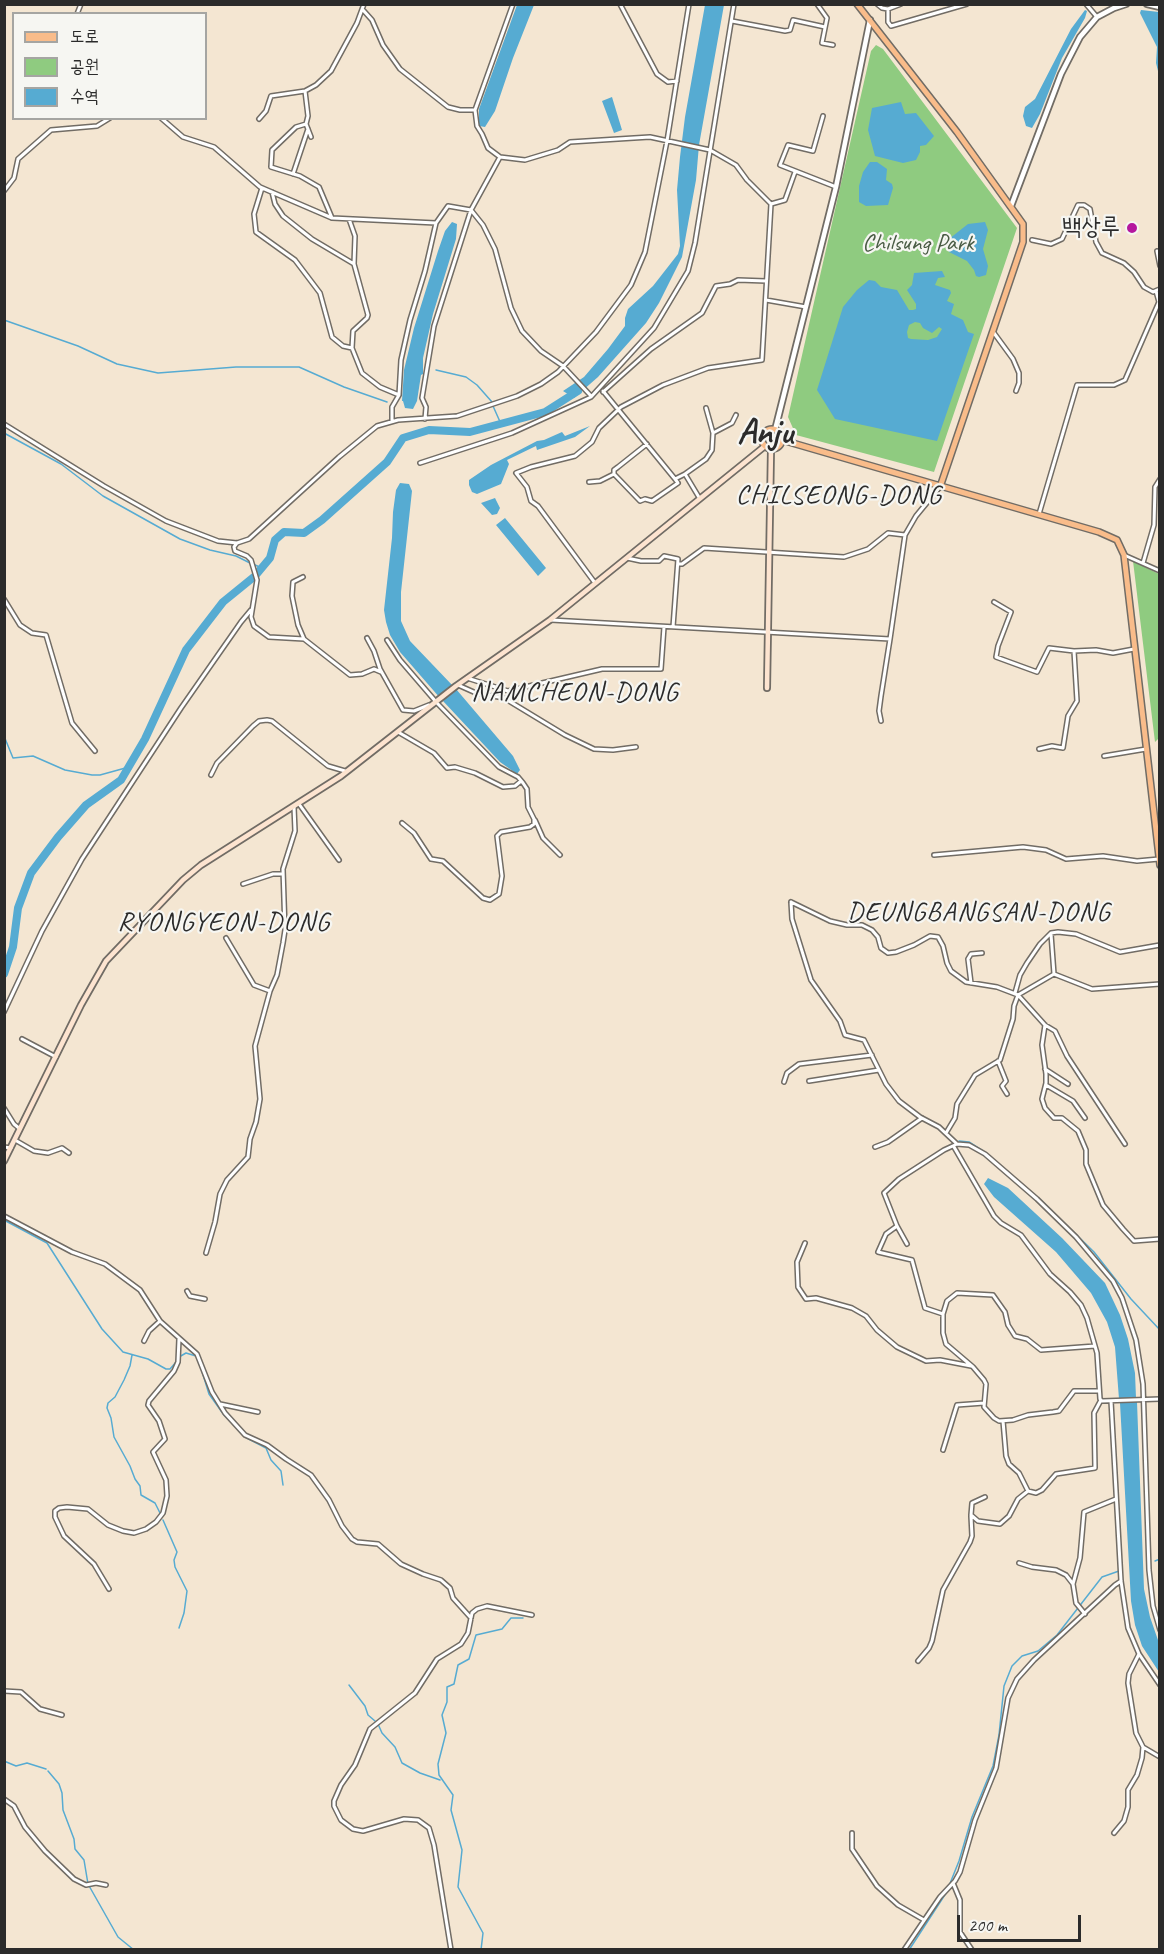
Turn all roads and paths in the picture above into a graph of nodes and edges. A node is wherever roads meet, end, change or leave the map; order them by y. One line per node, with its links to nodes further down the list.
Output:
1 (364, 4): 15 (street)
2 (513, 4): 24 (street)
3 (620, 4): 22 (street)
4 (689, 4): 22 (street)
5 (734, 4): 19 (street)
6 (817, 4): 20 (street)
7 (857, 4): 18 (main road)
8 (876, 4): 16 (street)
9 (901, 4): 16 (street)
10 (967, 4): 16 (street)
11 (1086, 4): 17 (street)
12 (1126, 4): 17 (street)
13 (1148, 4): 14 (street)
14 (1159, 7)
15 (363, 9): 23 (street); 24 (street)
16 (888, 9)
17 (1096, 17): 42 (street)
18 (870, 20): 37 (street); 42 (main road)
19 (732, 21): 20 (street); 33 (street)
20 (825, 27): 21 (street)
21 (833, 45)
22 (677, 81): 32 (street)
23 (305, 91): 26 (street); 29 (street)
24 (475, 110): 34 (street)
25 (823, 116): 35 (street)
26 (259, 119)
27 (107, 120): 39 (street)
28 (163, 120): 38 (street)
29 (306, 124): 30 (street); 36 (street)
30 (308, 129): 31 (street); 36 (street)
31 (311, 137)
32 (669, 142): 33 (street); 34 (street); 57 (street)
33 (709, 150): 41 (street); 58 (street)
34 (500, 157): 43 (street)
35 (795, 172): 37 (street); 41 (street)
36 (293, 174): 44 (street)
37 (836, 187): 54 (street)
38 (262, 189): 40 (street); 56 (street)
39 (4, 191)
40 (272, 192): 44 (street); 49 (street)
41 (771, 204): 51 (street)
42 (1011, 206): 55 (main road)
43 (471, 210): 46 (street); 57 (street); 65 (street)
44 (332, 218): 45 (street)
45 (349, 219): 46 (street); 49 (street)
46 (435, 223): 60 (street)
47 (1032, 240): 52 (street)
48 (1157, 251): 50 (street)
49 (354, 264): 56 (street)
50 (1160, 266)
51 (766, 281): 53 (street); 58 (street)
52 (1158, 290): 81 (street)
53 (765, 300): 54 (street); 63 (street)
54 (806, 307): 68 (street)
55 (993, 332): 59 (street); 79 (main road)
56 (352, 348): 60 (street)
57 (564, 367): 61 (street); 65 (street)
58 (601, 390): 61 (street); 63 (street)
59 (1016, 391)
60 (399, 395): 66 (street)
61 (591, 395): 73 (street)
62 (706, 408): 69 (street)
63 (619, 409): 71 (street); 91 (street)
64 (736, 415): 69 (street)
65 (424, 419): 66 (street)
66 (392, 421): 83 (street)
67 (6, 426): 83 (street)
68 (775, 430): 70 (main road); 72 (main road)
69 (713, 433): 75 (street)
70 (782, 441): 72 (main road); 79 (main road)
71 (646, 444): 74 (street); 76 (street)
72 (768, 447): 80 (main road); 84 (main road)
73 (420, 463)
74 (614, 474): 76 (street); 78 (street)
75 (685, 474): 76 (street); 80 (street)
76 (675, 479)
77 (1160, 479): 87 (street)
78 (589, 482)
79 (940, 487): 81 (main road); 82 (street)
80 (700, 499): 86 (main road)
81 (1039, 516): 85 (main road)
82 (905, 535): 84 (street); 101 (street)
83 (237, 543): 94 (street)
84 (768, 552): 88 (street); 98 (main road)
85 (1124, 555): 87 (street); 103 (main road)
86 (625, 558): 88 (street); 91 (main road)
87 (1143, 563): 89 (street)
88 (678, 564): 97 (street)
89 (1160, 571)
90 (303, 577): 100 (street)
91 (595, 583): 95 (main road)
92 (4, 600): 117 (street)
93 (993, 602): 104 (street)
94 (251, 610): 100 (street); 142 (street)
95 (550, 620): 96 (street); 106 (main road)
96 (664, 627): 97 (street); 109 (street)
97 (673, 627): 98 (street)
98 (769, 632): 101 (street); 108 (main road)
99 (367, 638): 105 (street)
100 (304, 639): 105 (street)
101 (890, 639): 112 (street)
102 (387, 640): 111 (street)
103 (1134, 649): 104 (street); 116 (main road)
104 (1074, 651): 115 (street)
105 (381, 672): 111 (street)
106 (467, 678): 107 (main road); 109 (street)
107 (457, 685): 110 (street); 111 (main road)
108 (767, 688)
109 (508, 691): 110 (street)
110 (504, 698): 114 (street)
111 (437, 702): 113 (main road); 121 (street)
112 (881, 721)
113 (398, 732): 119 (main road); 121 (street)
114 (636, 747)
115 (1039, 749)
116 (1146, 749): 118 (street); 128 (main road)
117 (95, 751)
118 (1104, 756)
119 (347, 771): 120 (street); 122 (main road)
120 (211, 775)
121 (521, 781): 124 (street)
122 (299, 804): 123 (main road); 129 (street)
123 (294, 807): 131 (street); 146 (main road)
124 (534, 819): 125 (street); 126 (street)
125 (402, 823)
126 (560, 855)
127 (934, 855): 128 (street)
128 (1159, 859): 130 (main road)
129 (339, 860)
130 (1160, 865)
131 (282, 874): 132 (street); 140 (street)
132 (243, 884)
133 (1051, 933): 135 (street); 137 (street); 141 (street)
134 (226, 938): 140 (street)
135 (1160, 945)
136 (982, 953): 138 (street)
137 (1054, 974): 139 (street); 141 (street)
138 (971, 983): 141 (street); 145 (street)
139 (1160, 984)
140 (270, 991): 173 (street)
141 (1016, 994): 143 (street); 147 (street)
142 (4, 1012)
143 (1045, 1025): 148 (street); 161 (street)
144 (22, 1039): 146 (street)
145 (872, 1055): 149 (street); 151 (street)
146 (56, 1057): 158 (main road)
147 (998, 1061): 154 (street); 159 (street)
148 (1045, 1069): 152 (street); 153 (street)
149 (879, 1070): 150 (street); 156 (street)
150 (809, 1081)
151 (784, 1082)
152 (1068, 1083)
153 (1046, 1085): 157 (street); 170 (street)
154 (1007, 1094)
155 (4, 1108): 158 (street)
156 (922, 1118): 159 (street); 164 (street)
157 (1085, 1118)
158 (20, 1129): 160 (main road)
159 (946, 1133): 162 (street)
160 (15, 1140): 165 (main road); 166 (street)
161 (1125, 1144)
162 (955, 1145): 169 (street); 180 (street); 185 (street)
163 (4, 1147): 165 (street)
164 (875, 1147)
165 (11, 1148): 167 (main road)
166 (69, 1153)
167 (4, 1161)
168 (4, 1216): 177 (street)
169 (897, 1226): 172 (street); 176 (street)
170 (1160, 1239)
171 (805, 1243): 181 (street)
172 (907, 1244)
173 (206, 1253)
174 (187, 1291): 175 (street)
175 (206, 1299)
176 (943, 1314): 180 (street); 181 (street)
177 (160, 1321): 178 (street); 179 (street)
178 (178, 1339): 188 (street); 199 (street)
179 (144, 1341)
180 (1095, 1346): 182 (street)
181 (973, 1366): 187 (street)
182 (1099, 1391): 184 (street); 190 (street)
183 (1160, 1399): 185 (street)
184 (1101, 1400): 186 (street); 192 (street)
185 (1142, 1400): 186 (street); 203 (street)
186 (1111, 1401): 194 (street)
187 (984, 1403): 190 (street); 191 (street)
188 (219, 1404): 189 (street); 202 (street)
189 (258, 1412)
190 (1003, 1421): 192 (street)
191 (943, 1450)
192 (1028, 1491): 195 (street)
193 (985, 1497): 195 (street)
194 (1116, 1499): 197 (street); 198 (street)
195 (971, 1515): 205 (street)
196 (1019, 1563): 198 (street)
197 (1121, 1581): 200 (street); 204 (street)
198 (1073, 1584): 200 (street)
199 (109, 1589)
200 (1085, 1614): 215 (street)
201 (532, 1615): 202 (street)
202 (471, 1618): 217 (street)
203 (1160, 1630)
204 (1139, 1654): 206 (street); 209 (street)
205 (918, 1661)
206 (1160, 1685)
207 (4, 1692): 208 (street)
208 (62, 1715)
209 (1143, 1747): 210 (street); 213 (street)
210 (1160, 1756)
211 (4, 1799): 214 (street)
212 (852, 1833): 216 (street)
213 (1114, 1833)
214 (106, 1885)
215 (950, 1886): 216 (street); 219 (street)
216 (924, 1920): 218 (street)
217 (452, 1950)
218 (903, 1950)
219 (972, 1950)

